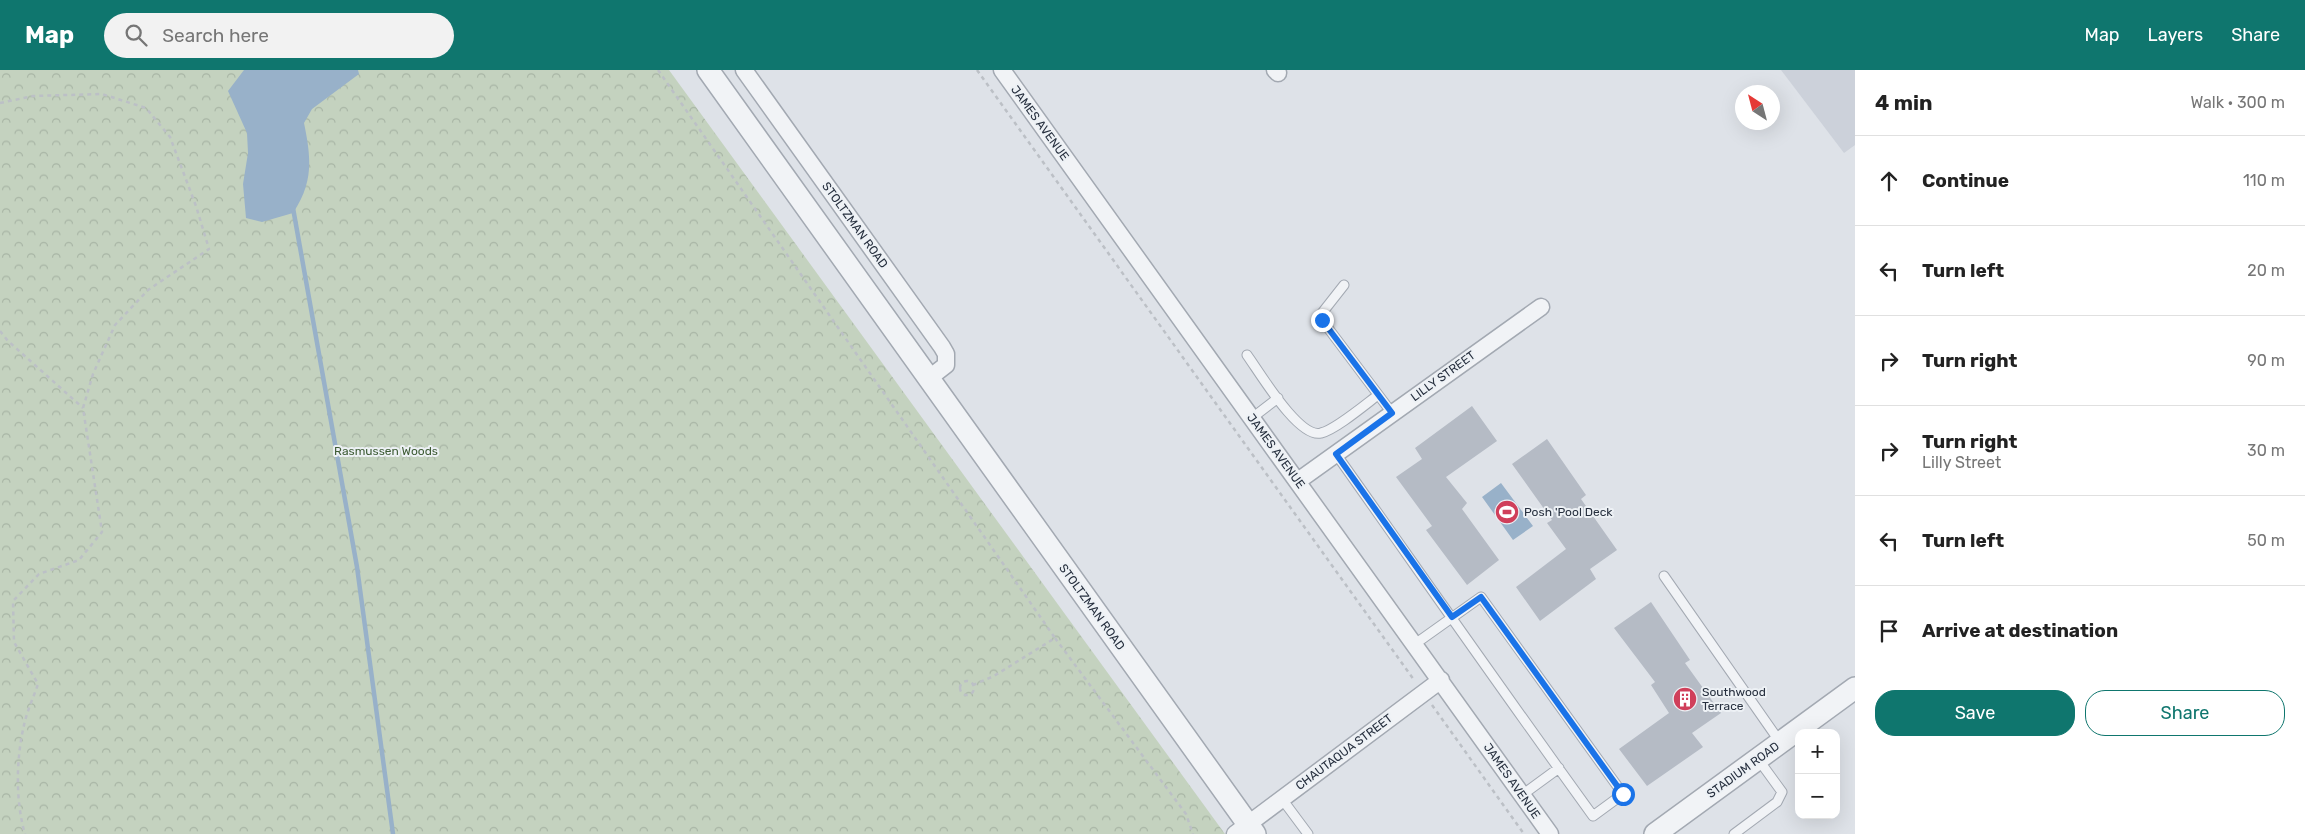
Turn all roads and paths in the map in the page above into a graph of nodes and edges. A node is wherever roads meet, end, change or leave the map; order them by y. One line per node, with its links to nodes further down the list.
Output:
1 (658, 70): 21 (path)
2 (708, 70): 11 (street, STOLTZMAN ROAD)
3 (744, 70): 11 (street, STOLTZMAN ROAD)
4 (977, 70): 26 (path)
5 (1002, 70): 16 (street, JAMES AVENUE)
6 (0, 104): 14 (path)
7 (1344, 285): 12 (lane)
8 (1541, 307): 15 (street, LILLY STREET)
9 (0, 330): 14 (path)
10 (1247, 355): 13 (lane)
11 (928, 379): 32 (street, STOLTZMAN ROAD)
12 (1378, 395): 13 (lane); 15 (lane)
13 (1278, 398): 16 (lane)
14 (83, 408): 33 (path)
15 (1392, 413): 17 (street, LILLY STREET)
16 (1252, 418): 18 (street, JAMES AVENUE)
17 (1336, 454): 18 (street, LILLY STREET); 20 (lane)
18 (1298, 481): 22 (street, JAMES AVENUE)
19 (1664, 576): 27 (lane)
20 (1452, 617): 22 (lane); 29 (lane); 29 (lane)
21 (1055, 638): 24 (path); 34 (path)
22 (1415, 644): 23 (street, JAMES AVENUE)
23 (1441, 680): 26 (street, CHAUTAQUA STREET); 30 (street, JAMES AVENUE)
24 (973, 685): 24 (path)
25 (1855, 688): 27 (street, STADIUM ROAD)
26 (1423, 693): 31 (street, CHAUTAQUA STREET); 36 (path)
27 (1780, 743): 28 (street, STADIUM ROAD)
28 (1758, 759): 38 (street, STADIUM ROAD); 39 (lane)
29 (1559, 768): 30 (lane)
30 (1522, 795): 37 (street, JAMES AVENUE)
31 (1282, 799): 32 (street, CHAUTAQUA STREET); 35 (lane)
32 (1246, 831)
33 (25, 834)
34 (1193, 834)
35 (1308, 834)
36 (1524, 834)
37 (1550, 834)
38 (1655, 834)
39 (1734, 834)

